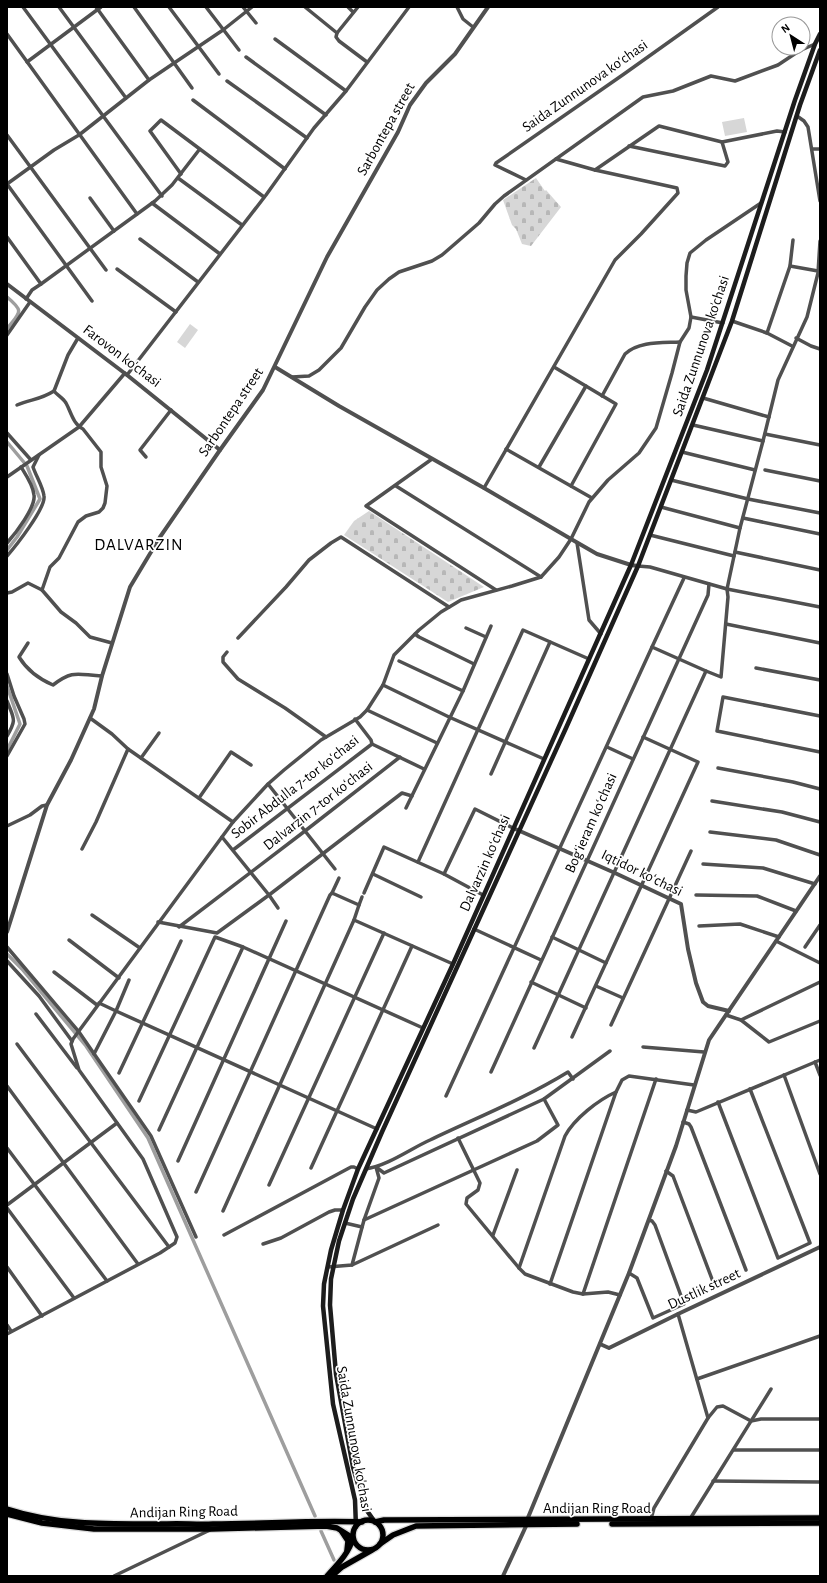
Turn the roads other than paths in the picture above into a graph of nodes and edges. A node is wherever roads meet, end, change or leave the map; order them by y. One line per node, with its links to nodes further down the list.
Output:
1 (23, 7): 27 (street)
2 (58, 7): 19 (street)
3 (134, 7): 33 (street)
4 (169, 7): 28 (street)
5 (206, 7): 21 (street)
6 (243, 7): 16 (street)
7 (252, 7): 16 (street)
8 (305, 7): 22 (street)
9 (348, 7): 17 (street)
10 (358, 7): 17 (street)
11 (409, 7): 34 (street)
12 (457, 7): 20 (street)
13 (488, 7): 20 (street, Sarbontepa street)
14 (718, 7): 63 (street, Saida Zunnunova koʻchasi)
15 (98, 8): 19 (street); 36 (street)
16 (247, 12): 18 (street); 21 (street)
17 (353, 12): 22 (street)
18 (256, 23)
19 (74, 28): 27 (street); 40 (street)
20 (473, 28): 101 (street, Sarbontepa street)
21 (222, 30): 28 (street); 29 (street)
22 (337, 33): 34 (street)
23 (7, 34): 32 (street)
24 (820, 34): 26 (main road, Saida Zunnunova ko'chasi)
25 (275, 38): 39 (street)
26 (815, 44): 45 (main road, Saida Zunnunova ko'chasi); 54 (street)
27 (50, 45): 32 (street); 43 (street)
28 (197, 46): 33 (street); 35 (street)
29 (240, 50)
30 (820, 50): 44 (main road, Saida Zunnunova ko'chasi)
31 (246, 57): 42 (street)
32 (27, 62): 47 (street)
33 (174, 62): 36 (street); 38 (street)
34 (367, 62): 39 (street)
35 (219, 74)
36 (149, 80): 40 (street)
37 (227, 80): 48 (street)
38 (192, 88)
39 (346, 91): 42 (street)
40 (126, 98): 43 (street)
41 (193, 100): 58 (street)
42 (326, 115): 48 (street)
43 (103, 116): 47 (street); 64 (street)
44 (797, 116): 53 (street); 56 (main road, Saida Zunnunova ko'chasi)
45 (785, 132): 49 (street); 55 (main road, Saida Zunnunova ko'chasi)
46 (7, 135): 57 (street)
47 (79, 135): 57 (street); 70 (street)
48 (307, 138): 58 (street)
49 (722, 142): 50 (street); 50 (street)
50 (629, 146): 59 (street)
51 (820, 148): 53 (street)
52 (199, 150): 60 (street); 60 (street); 65 (street)
53 (812, 150): 62 (street)
54 (556, 159): 59 (street); 63 (street)
55 (777, 160): 56 (main road); 68 (main road, Saida Zunnunova ko'chasi)
56 (782, 162): 92 (main road, Saida Zunnunova ko'chasi)
57 (30, 166): 77 (street); 79 (street)
58 (285, 168): 65 (street)
59 (595, 170): 102 (street)
60 (182, 174): 61 (street)
61 (178, 178): 64 (street); 71 (street)
62 (819, 179): 67 (street)
63 (526, 180): 104 (street)
64 (162, 196): 69 (street)
65 (264, 197): 71 (street)
66 (90, 198): 72 (street)
67 (820, 201)
68 (762, 203): 91 (street); 93 (main road, Saida Zunnunova ko'chasi)
69 (152, 204): 70 (street); 78 (street)
70 (137, 214): 72 (street)
71 (242, 225): 78 (street)
72 (114, 231): 77 (street)
73 (7, 237): 86 (street)
74 (140, 239): 84 (street)
75 (793, 240): 80 (street)
76 (820, 241): 83 (street)
77 (90, 248): 79 (street); 82 (street)
78 (220, 254): 84 (street)
79 (66, 266): 86 (street); 89 (street)
80 (790, 266): 83 (street); 94 (street)
81 (117, 269): 90 (street)
82 (106, 270)
83 (819, 272): 97 (street)
84 (198, 282): 90 (street)
85 (7, 284): 87 (street, Farovon ko'chasi)
86 (41, 284): 87 (street)
87 (26, 299): 88 (street, Farovon ko'chasi)
88 (30, 302): 95 (street); 96 (street, Farovon ko'chasi)
89 (92, 302)
90 (176, 312): 103 (street)
91 (691, 318): 93 (street); 98 (street)
92 (732, 321): 94 (street); 108 (main road, Saida Zunnunova ko'chasi)
93 (723, 323): 148 (main road, Saida Zunnunova ko'chasi)
94 (767, 333): 99 (street)
95 (7, 335)
96 (78, 338): 103 (street, Farovon ko'chasi); 106 (street)
97 (796, 338): 99 (street); 100 (street)
98 (680, 342): 107 (street); 135 (street)
99 (792, 346): 111 (street)
100 (820, 349)
101 (275, 367): 104 (street); 119 (street, Sarbontepa street)
102 (554, 367): 105 (street); 118 (street)
103 (126, 374): 110 (street, Farovon ko'chasi); 113 (street)
104 (292, 377): 123 (street)
105 (586, 386): 107 (street); 126 (street)
106 (54, 391): 109 (street); 113 (street)
107 (602, 396): 133 (street)
108 (703, 398): 111 (street); 112 (main road, Saida Zunnunova ko'chasi)
109 (17, 405)
110 (171, 410): 119 (street, Farovon ko'chasi); 122 (street)
111 (769, 417): 115 (street)
112 (693, 425): 116 (street); 120 (main road, Saida Zunnunova ko'chasi)
113 (79, 427): 121 (street); 155 (street)
114 (7, 433): 124 (street)
115 (765, 434): 116 (street); 117 (street)
116 (764, 441): 127 (street)
117 (820, 445)
118 (506, 449): 126 (street); 134 (street)
119 (220, 450): 170 (street, Sarbontepa street)
120 (682, 452): 127 (street); 130 (main road, Saida Zunnunova ko'chasi)
121 (40, 454): 124 (street); 147 (street)
122 (146, 458)
123 (432, 459): 132 (street); 134 (street)
124 (30, 461): 125 (street)
125 (22, 466): 129 (street); 144 (street)
126 (539, 468): 133 (street)
127 (755, 470): 136 (street)
128 (765, 470): 131 (street)
129 (7, 477)
130 (671, 480): 136 (street); 137 (main road, Saida Zunnunova ko'chasi)
131 (820, 481)
132 (396, 486): 151 (street); 156 (street)
133 (571, 486): 135 (street)
134 (484, 488): 143 (street)
135 (592, 498): 143 (street)
136 (748, 498): 138 (street); 139 (street)
137 (661, 507): 140 (street); 142 (main road, Saida Zunnunova ko'chasi)
138 (820, 513)
139 (743, 518): 140 (street); 141 (street)
140 (740, 528): 146 (street)
141 (820, 534)
142 (650, 535): 146 (street); 149 (main road, Saida Zunnunova ko'chasi)
143 (571, 539): 145 (street); 151 (street)
144 (7, 543)
145 (577, 543): 148 (street); 164 (street)
146 (734, 554): 150 (street); 154 (street)
147 (7, 556)
148 (631, 565): 149 (street); 164 (main road, Dalvarzin koʻchasi)
149 (638, 566): 152 (street); 214 (main road, Dalvarzin koʻchasi)
150 (820, 570)
151 (541, 577): 156 (street)
152 (684, 578): 153 (street); 171 (street)
153 (709, 584): 154 (street); 174 (street, Bogʻieram koʻchasi)
154 (727, 589): 159 (street); 160 (street)
155 (42, 590): 157 (street); 170 (street)
156 (496, 590): 158 (street)
157 (7, 593)
158 (449, 607): 163 (street); 165 (street)
159 (820, 607)
160 (726, 624): 169 (street); 178 (street)
161 (491, 626): 166 (street)
162 (466, 628): 166 (street)
163 (415, 634): 176 (street); 182 (street)
164 (601, 634): 173 (main road, Dalvarzin koʻchasi)
165 (238, 638)
166 (486, 638): 176 (street)
167 (28, 642): 180 (street)
168 (550, 642): 173 (street); 190 (street); 196 (street)
169 (820, 643)
170 (112, 644): 180 (street, Sarbontepa street)
171 (652, 647): 174 (street); 199 (street)
172 (226, 652): 194 (street)
173 (590, 659): 206 (main road, Dalvarzin koʻchasi)
174 (679, 659): 178 (street); 195 (street, Bogʻieram koʻchasi)
175 (400, 661): 183 (street)
176 (474, 664): 183 (street)
177 (756, 668): 181 (street)
178 (706, 671): 201 (street)
179 (7, 674): 203 (street)
180 (102, 676): 188 (street, Sarbontepa street)
181 (820, 680)
182 (383, 685): 185 (street); 187 (street)
183 (463, 690): 187 (street)
184 (7, 701): 191 (street)
185 (367, 710): 189 (street); 197 (street)
186 (820, 716): 202 (street)
187 (450, 717): 190 (street); 197 (street)
188 (90, 718): 200 (street); 218 (street, Sarbontepa street)
189 (355, 718): 194 (street); 198 (street)
190 (478, 729): 196 (street); 236 (street)
191 (9, 731): 193 (street)
192 (159, 733): 205 (street)
193 (7, 736)
194 (326, 737): 212 (street)
195 (643, 737): 201 (street); 207 (street, Bogʻieram koʻchasi)
196 (505, 742): 206 (street); 211 (street)
197 (437, 743): 209 (street)
198 (372, 744): 204 (street); 220 (street, Sobir Abdulla 7-tor koʻchasi)
199 (607, 747): 207 (street); 229 (street)
200 (128, 749): 205 (street); 230 (street)
201 (671, 749): 240 (street); 246 (street)
202 (820, 752)
203 (7, 756)
204 (400, 757): 209 (street); 226 (street, Dalvarzin 7-tor koʻchasi)
205 (141, 758): 216 (street)
206 (544, 759): 214 (main road, Dalvarzin koʻchasi)
207 (633, 759): 235 (street, Bogʻieram koʻchasi)
208 (251, 765): 216 (street)
209 (424, 768): 215 (street)
210 (718, 768): 213 (street)
211 (491, 774)
212 (268, 784): 220 (street); 221 (street)
213 (820, 789)
214 (534, 791): 224 (main road, Dalvarzin koʻchasi); 225 (main road, Dalvarzin koʻchasi)
215 (412, 796): 219 (street); 233 (street)
216 (199, 798): 221 (street)
217 (712, 801): 222 (street)
218 (47, 806): 223 (street); 264 (street, Sarbontepa street)
219 (406, 808)
220 (288, 809): 226 (street); 231 (street, Sobir Abdulla 7-tor koʻchasi)
221 (233, 822): 228 (street)
222 (820, 822)
223 (7, 826)
224 (513, 828): 225 (street, Iqtidor koʻchasi); 242 (street); 249 (main road, Dalvarzin koʻchasi)
225 (518, 830): 229 (street, Iqtidor koʻchasi); 263 (main road, Dalvarzin koʻchasi)
226 (305, 831): 233 (street); 239 (street, Dalvarzin 7-tor koʻchasi)
227 (710, 832): 234 (street)
228 (222, 836): 231 (street); 259 (street)
229 (559, 848): 235 (street, Iqtidor koʻchasi); 275 (street)
230 (82, 849)
231 (233, 850): 239 (street)
232 (691, 850): 252 (street)
233 (322, 854): 238 (street); 248 (street)
234 (820, 855)
235 (587, 860): 240 (street, Iqtidor koʻchasi); 266 (street, Bogʻieram koʻchasi)
236 (418, 862): 241 (street); 242 (street)
237 (703, 864): 245 (street)
238 (335, 869)
239 (251, 872): 248 (street); 262 (street, Dalvarzin 7-tor koʻchasi)
240 (615, 873): 246 (street, Iqtidor koʻchasi); 276 (street)
241 (373, 874): 251 (street); 253 (street)
242 (444, 874): 249 (street)
243 (820, 876): 245 (street)
244 (339, 878): 247 (street)
245 (815, 884): 255 (street)
246 (642, 885): 252 (street, Iqtidor koʻchasi); 282 (street)
247 (332, 893): 253 (street); 284 (street)
248 (269, 895): 254 (street); 262 (street)
249 (483, 895): 281 (main road, Dalvarzin koʻchasi)
250 (696, 895): 255 (street)
251 (421, 897)
252 (669, 898): 295 (street); 300 (street, Iqtidor koʻchasi)
253 (359, 905): 257 (street)
254 (278, 908)
255 (796, 911): 267 (street)
256 (92, 915): 274 (street)
257 (354, 920): 265 (street); 291 (street)
258 (286, 921): 277 (street)
259 (158, 922): 262 (street); 274 (street)
260 (820, 925): 273 (street)
261 (699, 926): 267 (street)
262 (178, 927)
263 (474, 929): 275 (street); 286 (main road, Dalvarzin koʻchasi)
264 (7, 932)
265 (384, 933): 270 (street); 294 (street)
266 (552, 937): 276 (street); 278 (street, Bogʻieram koʻchasi)
267 (777, 939): 280 (street); 300 (street)
268 (69, 940): 287 (street)
269 (180, 941): 304 (street)
270 (412, 946): 281 (street); 298 (street)
271 (7, 947): 307 (street)
272 (243, 947): 277 (street); 308 (street); 313 (street)
273 (805, 947)
274 (140, 948): 287 (street)
275 (514, 948): 278 (street); 334 (street)
276 (579, 950): 282 (street); 293 (street)
277 (268, 959): 284 (street); 318 (street)
278 (541, 960): 289 (street, Bogʻieram koʻchasi)
279 (7, 961): 310 (street)
280 (820, 963)
281 (453, 964): 285 (main road, Dalvarzin koʻchasi)
282 (606, 964): 292 (street)
283 (54, 972): 296 (street)
284 (296, 972): 291 (street); 322 (street)
285 (448, 973): 286 (main road); 306 (main road, Dalvarzin koʻchasi)
286 (454, 975): 353 (main road, Dalvarzin koʻchasi)
287 (119, 978): 296 (street)
288 (129, 980): 299 (street)
289 (531, 982): 293 (street); 323 (street, Bogʻieram koʻchasi)
290 (820, 982): 302 (street)
291 (325, 985): 294 (street); 329 (street)
292 (596, 986): 295 (street); 297 (street)
293 (558, 996): 297 (street); 314 (street)
294 (355, 998): 298 (street); 335 (street)
295 (623, 998): 305 (street)
296 (98, 1004): 299 (street); 307 (street)
297 (586, 1008): 309 (street)
298 (382, 1010): 306 (street); 340 (street)
299 (116, 1011): 304 (street); 317 (street)
300 (727, 1013): 302 (street); 316 (street)
301 (36, 1014): 321 (street)
302 (741, 1020): 303 (street)
303 (820, 1020)
304 (143, 1024): 308 (street); 324 (street)
305 (611, 1025)
306 (423, 1028): 343 (main road, Dalvarzin koʻchasi)
307 (79, 1033): 310 (street); 317 (street)
308 (170, 1036): 313 (street); 337 (street)
309 (572, 1037)
310 (72, 1040): 321 (street)
311 (18, 1044): 346 (street)
312 (644, 1047): 316 (street)
313 (197, 1048): 318 (street); 344 (street)
314 (534, 1048)
315 (610, 1051): 327 (street)
316 (704, 1052): 330 (street)
317 (94, 1054): 373 (street)
318 (224, 1060): 322 (street); 348 (street)
319 (820, 1060): 320 (street)
320 (815, 1062): 325 (street); 326 (street)
321 (79, 1070): 342 (street)
322 (251, 1072): 329 (street); 360 (street)
323 (490, 1072)
324 (120, 1073)
325 (784, 1075): 332 (street); 357 (street)
326 (820, 1075)
327 (573, 1079): 336 (street); 350 (street)
328 (656, 1079): 330 (street); 333 (street); 392 (street)
329 (280, 1085): 335 (street); 365 (street)
330 (694, 1085): 339 (street)
331 (7, 1086): 349 (street)
332 (750, 1089): 338 (street); 374 (street)
333 (616, 1092): 384 (street); 389 (street)
334 (446, 1096)
335 (309, 1098): 340 (street); 359 (street)
336 (544, 1098): 345 (street); 354 (street)
337 (139, 1102)
338 (718, 1102): 339 (street); 374 (street)
339 (686, 1110): 341 (street)
340 (337, 1111): 343 (street); 351 (street)
341 (683, 1122): 356 (street); 385 (street)
342 (117, 1123): 346 (street); 376 (street)
343 (377, 1129): 352 (main road, Dalvarzin koʻchasi)
344 (159, 1130)
345 (458, 1138): 350 (street); 354 (street)
346 (91, 1142): 349 (street); 376 (street)
347 (7, 1148): 358 (street)
348 (178, 1161)
349 (63, 1163): 358 (street); 379 (street)
350 (376, 1167): 353 (street); 366 (street)
351 (311, 1168)
352 (358, 1169): 361 (main road, Saida Zunnunova ko'chasi); 371 (street)
353 (366, 1169): 362 (main road, Saida Zunnunova ko'chasi)
354 (473, 1170): 366 (street); 372 (street)
355 (517, 1170): 372 (street)
356 (666, 1172): 367 (street); 391 (street)
357 (820, 1174)
358 (34, 1185): 363 (street); 387 (street)
359 (269, 1185)
360 (196, 1192)
361 (346, 1197): 362 (main road); 364 (main road, Saida Zunnunova ko'chasi)
362 (353, 1199): 368 (main road, Saida Zunnunova ko'chasi)
363 (7, 1206): 394 (street)
364 (342, 1210): 375 (street); 382 (main road, Saida Zunnunova ko'chasi)
365 (223, 1211)
366 (364, 1220): 370 (street)
367 (649, 1220): 386 (street); 386 (street)
368 (345, 1223): 370 (street); 383 (main road, Saida Zunnunova ko'chasi)
369 (438, 1225): 380 (street)
370 (362, 1226): 380 (street)
371 (224, 1235)
372 (493, 1235): 384 (street)
373 (196, 1237)
374 (810, 1243): 378 (street)
375 (263, 1244)
376 (169, 1247): 379 (street)
377 (820, 1247): 378 (street, Dustlik street)
378 (813, 1251): 395 (street, Dustlik street)
379 (138, 1264): 387 (street)
380 (352, 1265): 383 (street)
381 (7, 1267): 396 (street)
382 (328, 1267): 383 (street); 388 (main road, Saida Zunnunova ko'chasi)
383 (334, 1267): 390 (main road, Saida Zunnunova ko'chasi)
384 (518, 1268): 389 (street)
385 (746, 1270)
386 (629, 1274): 393 (street)
387 (107, 1281): 394 (street)
388 (324, 1284): 390 (main road); 418 (main road, Saida Zunnunova ko'chasi)
389 (550, 1284): 392 (street)
390 (331, 1285): 416 (main road, Saida Zunnunova ko'chasi)
391 (715, 1287)
392 (582, 1294): 393 (street)
393 (620, 1295): 401 (street)
394 (74, 1298): 396 (street)
395 (678, 1314): 401 (street, Dustlik street); 402 (street)
396 (42, 1316): 398 (street)
397 (7, 1325): 398 (street)
398 (12, 1331): 399 (street)
399 (7, 1334)
400 (820, 1336): 402 (street)
401 (600, 1344): 417 (street)
402 (697, 1379): 404 (street)
403 (771, 1389): 406 (street)
404 (708, 1418): 406 (street); 414 (street)
405 (820, 1419): 406 (street)
406 (751, 1421): 407 (street)
407 (734, 1450): 408 (street); 409 (street)
408 (820, 1450)
409 (713, 1481): 410 (street); 415 (street)
410 (820, 1482)
411 (7, 1508): 420 (highway, Andijan Ring Road)
412 (7, 1514): 420 (highway, Andijan Ring Road)
413 (820, 1518): 415 (highway, Andijan Ring Road)
414 (650, 1520): 415 (highway, Andijan Ring Road); 417 (highway, Andijan Ring Road)
415 (690, 1520)
416 (375, 1522): 417 (highway, Andijan Ring Road); 418 (highway); 423 (highway)
417 (527, 1522): 419 (highway, Andijan Ring Road); 423 (highway, Andijan Ring Road); 429 (street)
418 (358, 1523): 420 (highway, Andijan Ring Road); 422 (highway)
419 (820, 1523)
420 (212, 1527): 421 (highway, Andijan Ring Road); 426 (street)
421 (341, 1530): 422 (highway, Andijan Ring Road); 425 (highway)
422 (353, 1538): 424 (highway); 425 (highway)
423 (380, 1544): 424 (highway)
424 (374, 1548): 428 (highway)
425 (347, 1553): 427 (highway)
426 (114, 1576)
427 (327, 1576)
428 (332, 1576)
429 (503, 1576)

